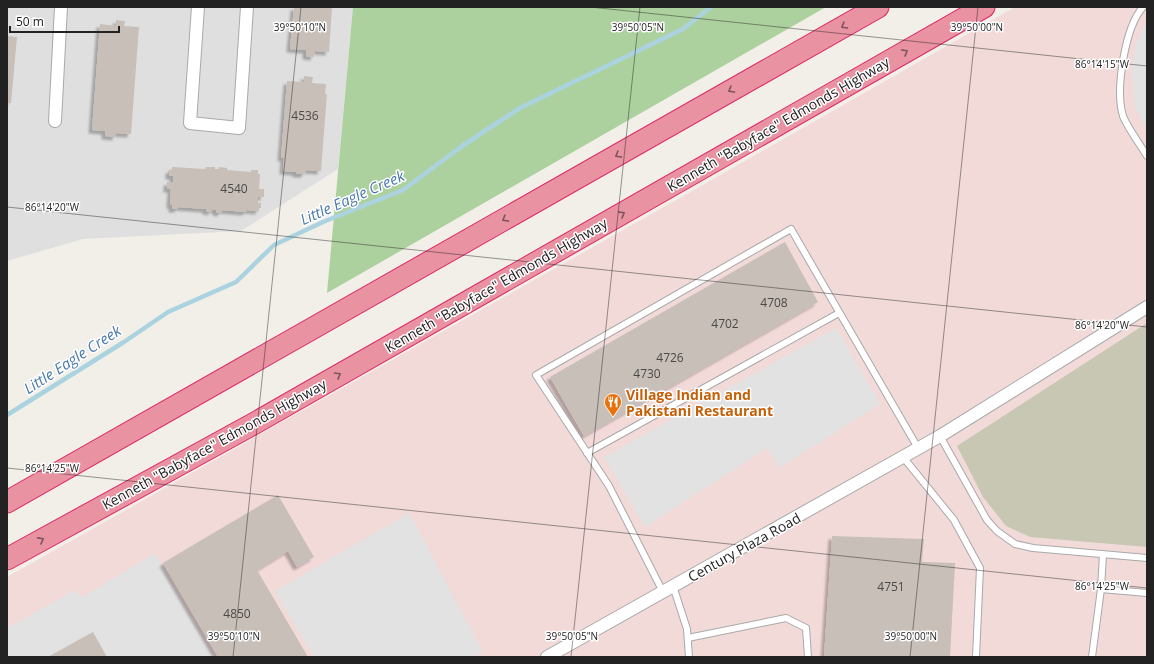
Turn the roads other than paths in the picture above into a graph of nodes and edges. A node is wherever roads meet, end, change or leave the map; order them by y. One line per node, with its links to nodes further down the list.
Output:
1 (61, 7): 7 (street)
2 (198, 7): 3 (street)
3 (247, 7)
4 (878, 7): 15 (highway, one-way to 15)
5 (984, 7): 18 (highway, Kenneth "Babyface" Edmonds Highway, one-way to 5)
6 (1143, 7): 8 (lane)
7 (55, 121)
8 (1147, 156)
9 (1147, 306): 11 (street, Century Plaza Road)
10 (839, 313): 12 (lane); 13 (lane); 13 (lane)
11 (940, 436): 12 (street, Century Plaza Road); 16 (lane)
12 (918, 448): 14 (street, Century Plaza Road)
13 (587, 453): 19 (lane)
14 (903, 457): 19 (street, Century Plaza Road); 26 (lane)
15 (7, 502)
16 (1103, 554): 17 (lane); 20 (lane)
17 (1147, 558)
18 (7, 559)
19 (668, 589): 22 (lane); 23 (street, Century Plaza Road)
20 (1101, 589): 21 (lane); 27 (lane)
21 (1147, 593)
22 (688, 638): 24 (lane); 25 (lane)
23 (547, 657)
24 (689, 657)
25 (808, 657)
26 (976, 657)
27 (1092, 657)

